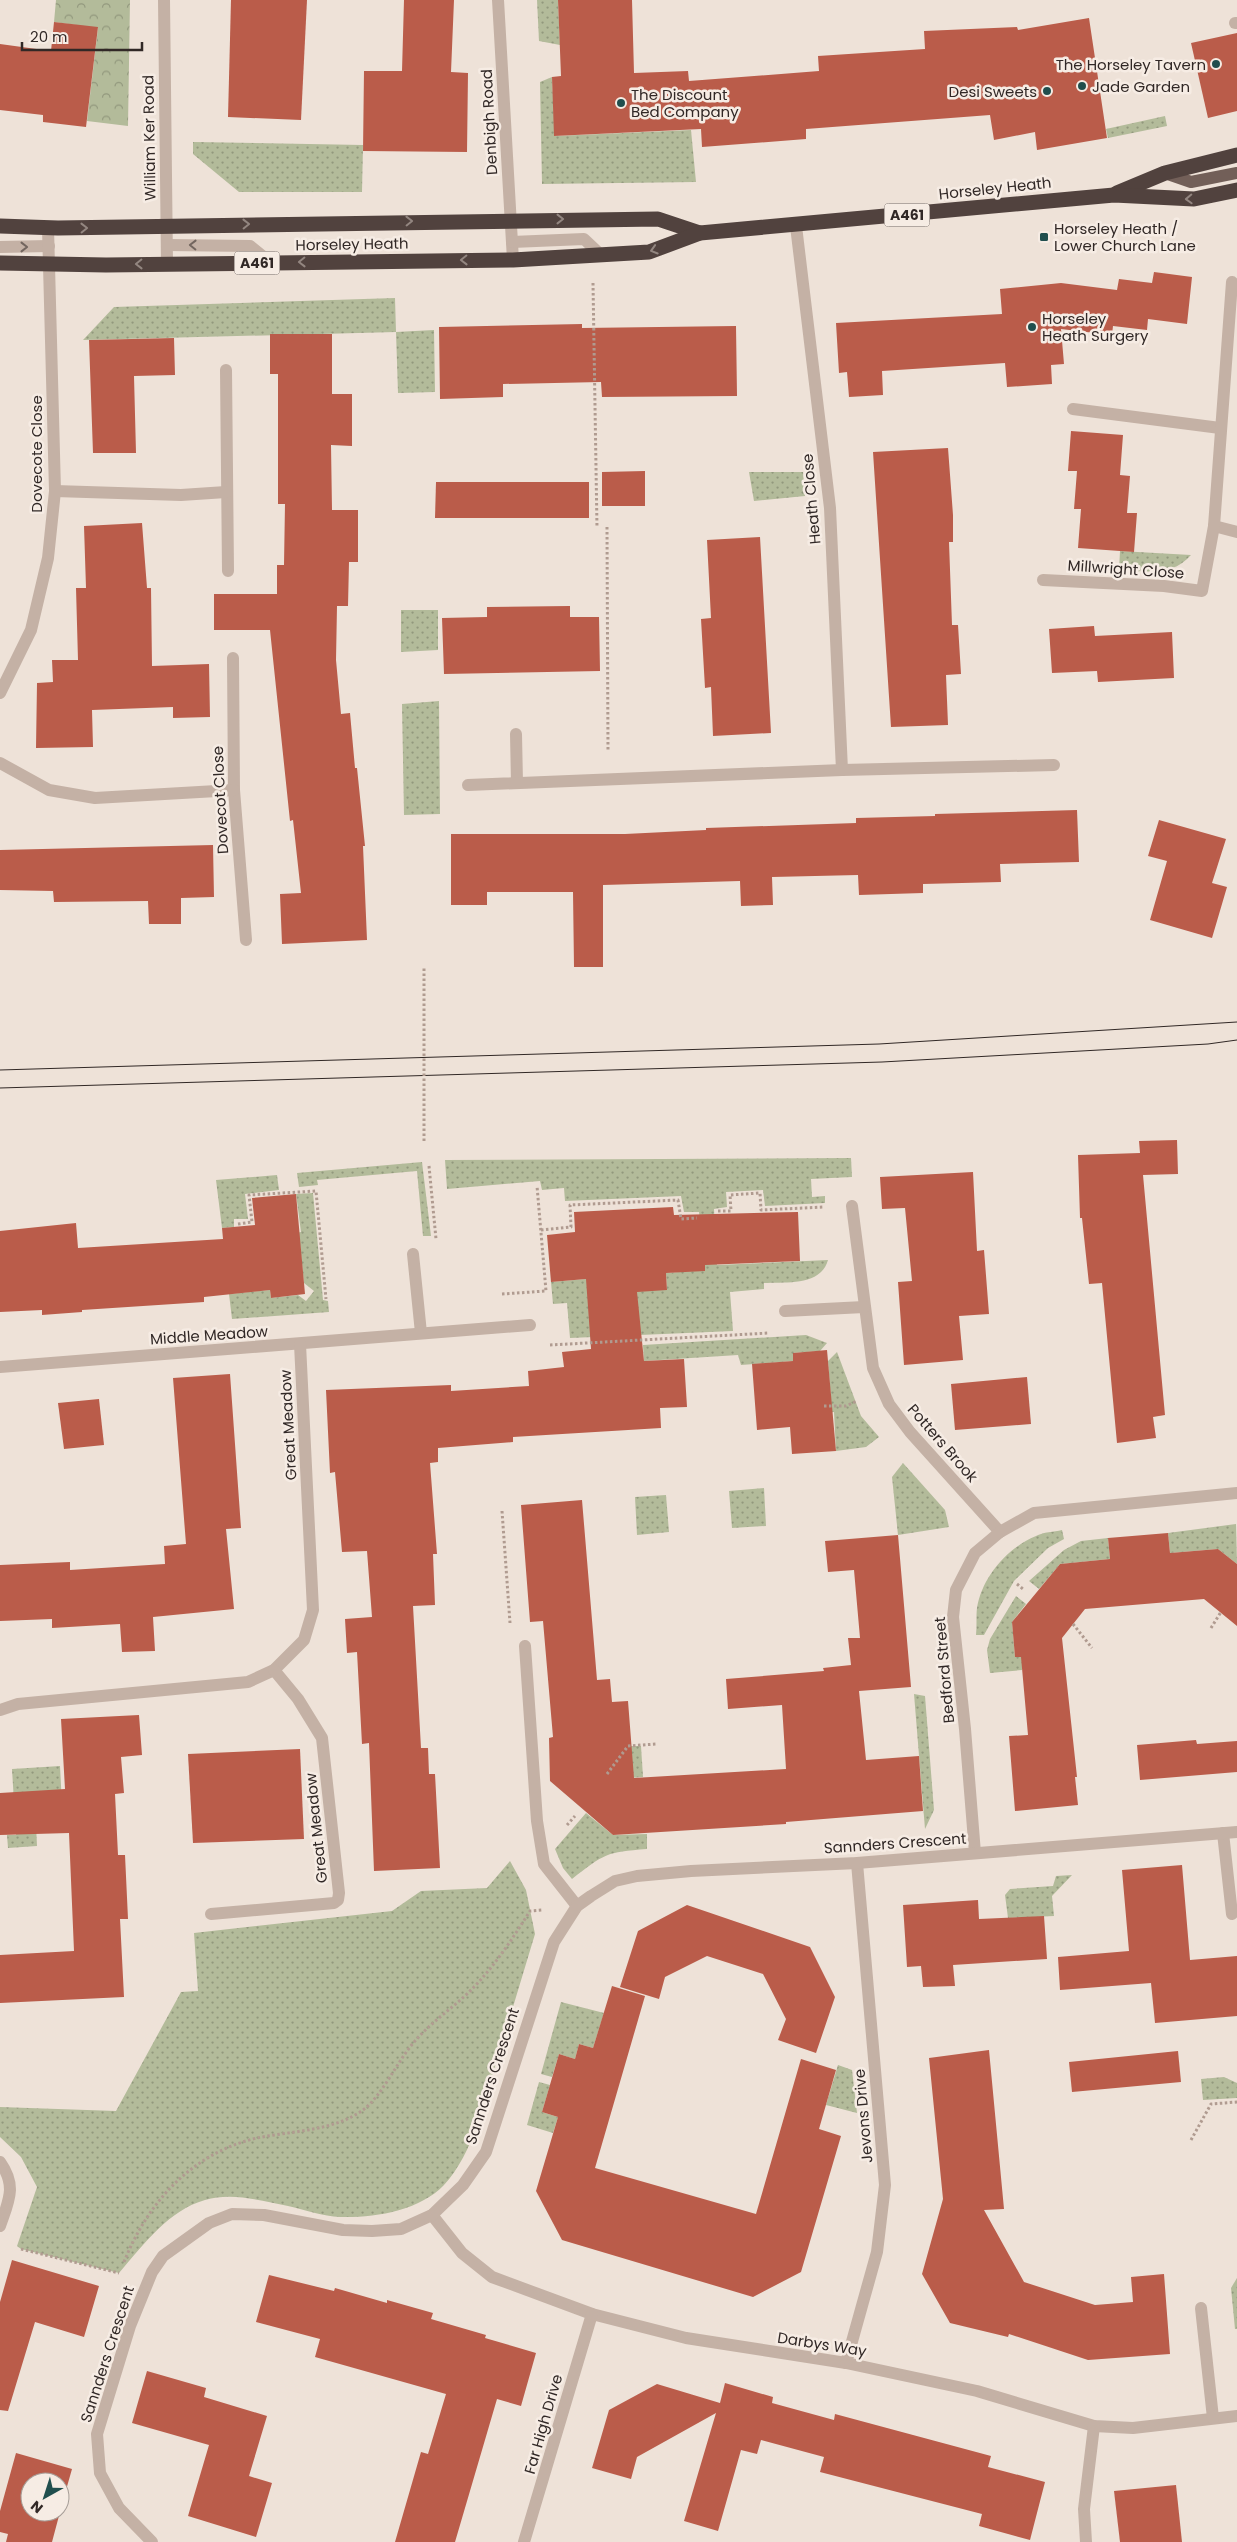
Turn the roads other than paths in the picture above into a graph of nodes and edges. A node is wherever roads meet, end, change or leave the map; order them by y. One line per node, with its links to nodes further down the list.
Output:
1 (164, 0): 10 (street, William Ker Road)
2 (498, 0): 8 (street, Denbigh Road)
3 (1237, 155): 4 (highway, Horseley Heath / A461)
4 (1165, 173): 5 (main road); 7 (highway, Horseley Heath / A461)
5 (1237, 173)
6 (1237, 190): 7 (highway, Horseley Heath / A461, one-way to 7)
7 (1114, 195): 11 (highway, Horseley Heath / A461)
8 (511, 220): 10 (highway, Horseley Heath / A461, one-way to 8); 13 (highway, Horseley Heath / A461, one-way to 13); 14 (street, Denbigh Road)
9 (0, 226): 12 (highway, Horseley Heath / A461)
10 (167, 226): 12 (highway, Horseley Heath / A461, one-way to 10); 15 (street, William Ker Road)
11 (796, 226): 13 (highway, Horseley Heath / A461); 39 (street, Heath Close)
12 (48, 228): 16 (street, Dovecote Close)
13 (700, 233): 18 (highway, Horseley Heath / A461, one-way to 18)
14 (512, 242): 18 (street); 19 (street, Denbigh Road)
15 (167, 245): 21 (street, one-way to 15); 23 (street, William Ker Road)
16 (48, 246): 17 (street, one-way to 16); 22 (street, Dovecote Close)
17 (0, 247)
18 (601, 255): 19 (highway, Horseley Heath / A461)
19 (513, 260): 21 (highway, Horseley Heath / A461, one-way to 21)
20 (0, 263): 22 (highway, Horseley Heath / A461)
21 (270, 263): 23 (highway, Horseley Heath / A461)
22 (49, 264): 23 (highway, Horseley Heath / A461, one-way to 22); 28 (street, Dovecote Close)
23 (167, 264)
24 (1232, 282): 27 (street, Millwright Close)
25 (226, 370): 29 (street)
26 (1073, 409): 27 (street)
27 (1220, 428): 30 (street, Millwright Close)
28 (55, 491): 29 (street); 35 (street, Dovecote Close)
29 (226, 492): 32 (street)
30 (1214, 526): 31 (street); 33 (street, Millwright Close)
31 (1237, 532)
32 (228, 571)
33 (1043, 580)
34 (233, 658): 42 (street, Dovecot Close)
35 (1, 687)
36 (516, 734): 40 (street)
37 (0, 764): 42 (street)
38 (1054, 765): 39 (street)
39 (842, 770): 40 (street)
40 (517, 783): 41 (street)
41 (468, 785)
42 (234, 790): 43 (street, Dovecot Close)
43 (246, 940)
44 (852, 1206): 46 (street, Potters Brook)
45 (413, 1254): 49 (street)
46 (864, 1307): 47 (street); 53 (street, Potters Brook)
47 (785, 1311)
48 (530, 1325): 49 (street, Middle Meadow)
49 (421, 1333): 50 (street, Middle Meadow)
50 (300, 1344): 51 (street, Middle Meadow); 55 (street, Great Meadow)
51 (0, 1368)
52 (1237, 1493): 53 (street, Bedford Street)
53 (1000, 1532): 59 (street, Bedford Street)
54 (525, 1646): 61 (street)
55 (274, 1670): 56 (street, Great Meadow); 62 (street, Great Meadow)
56 (0, 1710)
57 (1223, 1832): 58 (street, Sannders Crescent); 59 (street, Sannders Crescent); 63 (street)
58 (1237, 1832)
59 (975, 1853): 60 (street, Sannders Crescent)
60 (857, 1863): 61 (street, Sannders Crescent); 69 (street, Jevons Drive)
61 (577, 1906): 65 (street, Sannders Crescent)
62 (211, 1914)
63 (1232, 1914)
64 (0, 2162): 66 (street)
65 (432, 2215): 68 (street, Darbys Way); 73 (street, Sannders Crescent)
66 (0, 2226)
67 (1201, 2308): 71 (street)
68 (592, 2314): 69 (street, Darbys Way); 74 (street, Far High Drive)
69 (846, 2363): 72 (street, Darbys Way)
70 (1237, 2416): 71 (street, Darbys Way)
71 (1213, 2418): 72 (street, Darbys Way)
72 (1094, 2426): 75 (street)
73 (152, 2542)
74 (524, 2542)
75 (1086, 2542)

